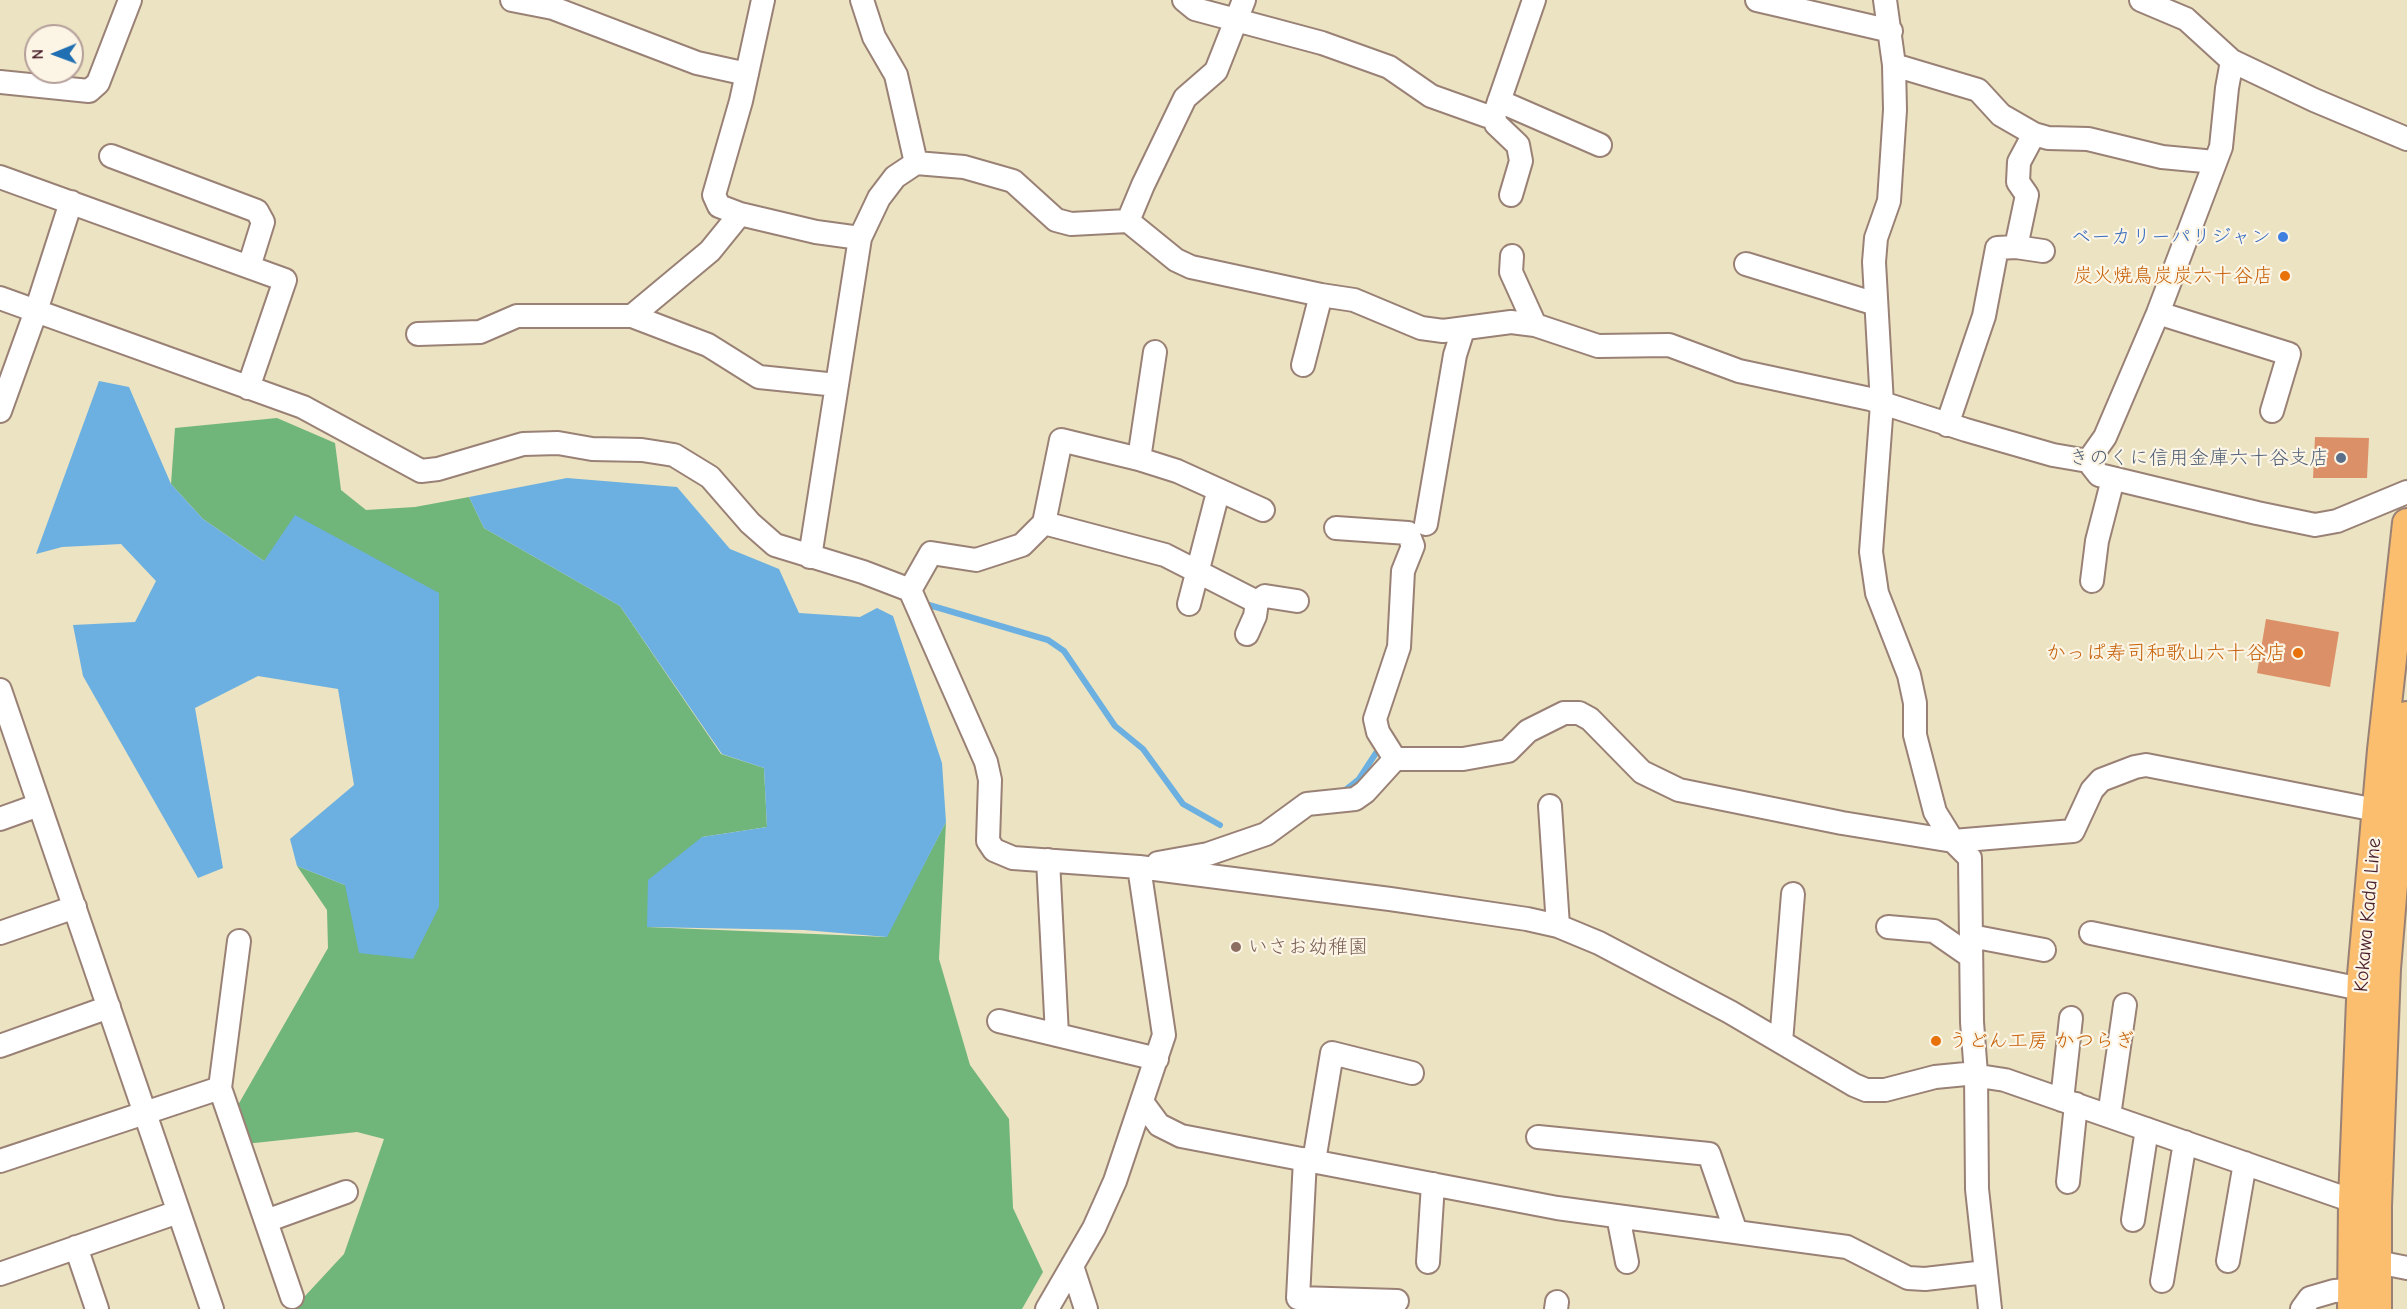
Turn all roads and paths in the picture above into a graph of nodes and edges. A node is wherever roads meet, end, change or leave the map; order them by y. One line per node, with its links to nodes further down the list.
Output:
1 (130, 0): 15 (street)
2 (512, 0): 14 (street)
3 (763, 0): 14 (street)
4 (862, 0): 22 (street)
5 (1184, 0): 10 (street)
6 (1534, 0): 16 (street)
7 (1757, 0): 11 (street)
8 (1885, 0): 11 (street)
9 (2141, 0): 12 (street)
10 (1240, 10): 16 (street); 27 (street)
11 (1891, 31): 13 (street)
12 (2232, 61): 18 (street); 21 (street)
13 (1894, 65): 17 (street); 36 (street)
14 (747, 74): 26 (street)
15 (0, 82)
16 (1496, 108): 19 (street); 24 (street)
17 (2034, 134): 21 (street); 29 (street)
18 (2407, 139)
19 (1600, 145)
20 (111, 156): 33 (street)
21 (2215, 162): 38 (street)
22 (916, 163): 27 (street); 28 (street)
23 (0, 177): 25 (street)
24 (1510, 195)
25 (71, 202): 33 (street); 37 (street)
26 (740, 214): 28 (street); 39 (street)
27 (1128, 221): 34 (street)
28 (860, 238): 45 (street)
29 (2016, 247): 30 (street); 50 (street)
30 (2043, 250)
31 (1512, 256): 40 (street)
32 (1746, 264): 36 (street)
33 (249, 267): 46 (street)
34 (1321, 295): 41 (street); 44 (street)
35 (0, 298): 37 (street)
36 (1876, 304): 47 (street)
37 (36, 311): 46 (street); 48 (street)
38 (2158, 313): 49 (street); 52 (street)
39 (632, 316): 42 (street); 45 (street)
40 (1535, 325): 41 (street); 47 (street)
41 (1463, 330): 59 (street)
42 (418, 334)
43 (1155, 352): 51 (street)
44 (1303, 365)
45 (837, 385): 61 (street)
46 (249, 388): 61 (street)
47 (1882, 404): 50 (street); 77 (street)
48 (0, 411)
49 (2272, 411)
50 (1947, 424): 52 (street)
51 (1139, 459): 56 (street); 57 (street)
52 (2088, 460): 53 (street)
53 (2113, 479): 54 (street); 63 (street)
54 (2407, 492)
55 (1216, 500): 62 (street)
56 (1263, 510)
57 (1044, 523): 62 (street); 64 (street)
58 (2407, 523): 71 (main road, Kokawa Kada Line)
59 (1426, 524)
60 (1336, 528): 72 (street)
61 (810, 557): 64 (street)
62 (1198, 571): 66 (street); 67 (street)
63 (2092, 581)
64 (910, 590): 78 (street)
65 (1297, 601): 66 (street)
66 (1257, 602): 68 (street)
67 (1189, 604)
68 (1247, 634)
69 (2, 700): 73 (street)
70 (2407, 716): 71 (main road, Kokawa Kada Line)
71 (2397, 752): 75 (main road, Kokawa Kada Line)
72 (1395, 759): 77 (street); 79 (street)
73 (39, 805): 76 (street); 81 (street)
74 (1550, 806): 82 (street)
75 (2394, 810): 77 (street); 89 (main road, Kokawa Kada Line); 114 (main road, Kokawa Kada Line)
76 (0, 819)
77 (1953, 841): 87 (street)
78 (1048, 860): 79 (street); 94 (street)
79 (1138, 867): 82 (street); 97 (street)
80 (1793, 894): 95 (street)
81 (75, 907): 84 (street); 91 (street)
82 (1558, 926): 95 (street)
83 (1888, 927): 87 (street)
84 (0, 933)
85 (2091, 933): 89 (street)
86 (239, 940): 100 (street)
87 (1971, 946): 88 (street); 99 (street)
88 (2044, 950)
89 (2361, 990): 114 (main road, Kokawa Kada Line)
90 (2125, 1005): 104 (street)
91 (109, 1007): 96 (street); 103 (street)
92 (2071, 1018): 102 (street)
93 (999, 1021): 94 (street)
94 (1057, 1035): 97 (street)
95 (1781, 1042): 99 (street)
96 (0, 1046)
97 (1157, 1059): 101 (street)
98 (1412, 1073): 108 (street)
99 (1976, 1074): 102 (street); 127 (street)
100 (220, 1088): 103 (street); 118 (street)
101 (1142, 1102): 108 (street); 125 (street)
102 (2069, 1102): 104 (street); 111 (street)
103 (144, 1112): 109 (street); 115 (street)
104 (2109, 1116): 105 (street)
105 (2147, 1129): 107 (street); 117 (street)
106 (1538, 1137): 119 (street)
107 (2185, 1142): 110 (street); 129 (street)
108 (1310, 1160): 112 (street); 132 (street)
109 (0, 1161)
110 (2245, 1163): 114 (street); 121 (street)
111 (2068, 1182)
112 (1433, 1184): 116 (street); 122 (street)
113 (346, 1192): 118 (street)
114 (2365, 1204): 124 (main road, Kokawa Kada Line); 131 (main road, Kokawa Kada Line)
115 (178, 1212): 120 (street); 134 (street)
116 (1618, 1216): 119 (street); 123 (street)
117 (2133, 1220)
118 (266, 1221): 130 (street)
119 (1736, 1232): 127 (street)
120 (76, 1247): 128 (street); 133 (street)
121 (2228, 1261)
122 (1428, 1262)
123 (1626, 1262)
124 (2377, 1262): 126 (street); 139 (main road, Kokawa Kada Line)
125 (1072, 1266): 135 (street); 136 (street)
126 (2407, 1268)
127 (1986, 1272): 137 (street)
128 (0, 1274)
129 (2162, 1281)
130 (292, 1297)
131 (2352, 1299): 138 (street)
132 (1396, 1301)
133 (97, 1309)
134 (212, 1309)
135 (1047, 1309)
136 (1086, 1309)
137 (1990, 1309)
138 (2302, 1309)
139 (2377, 1309)

